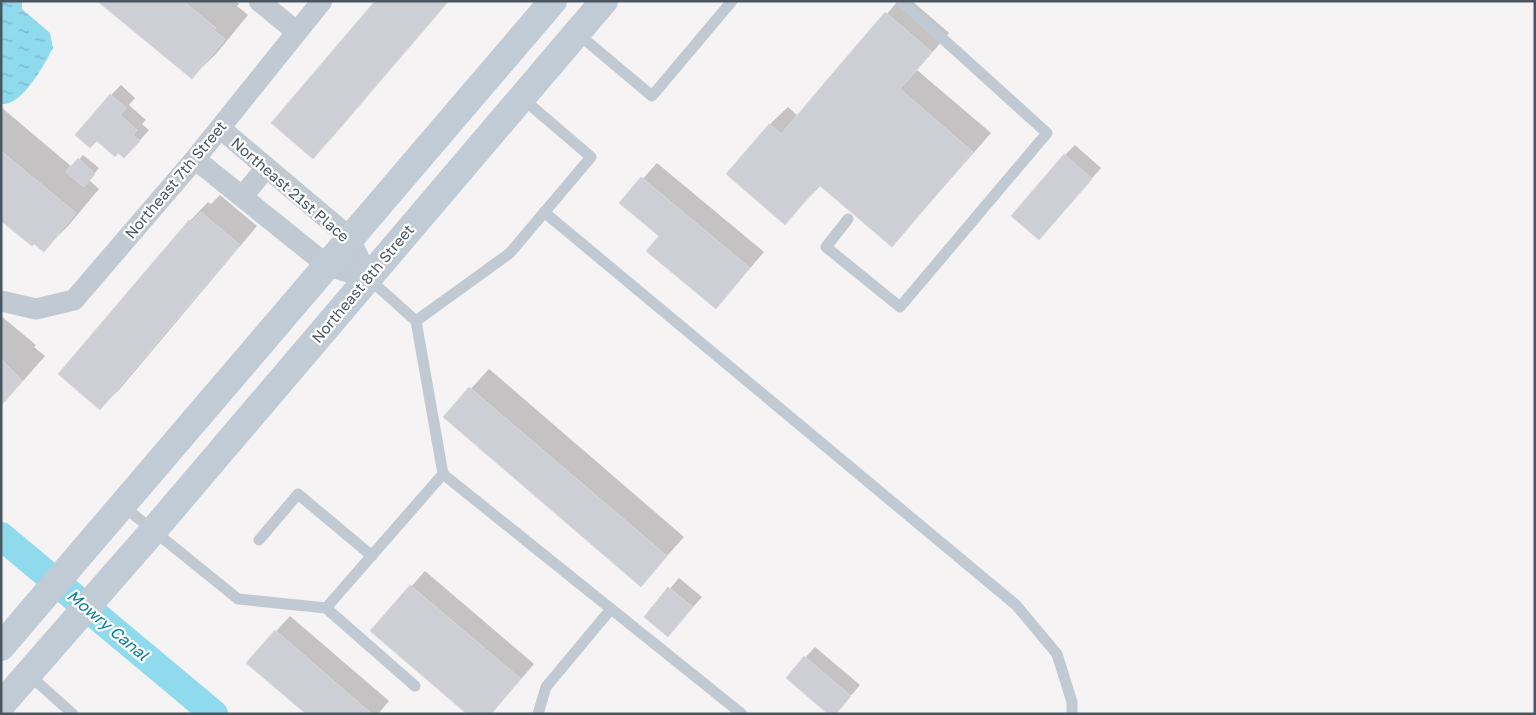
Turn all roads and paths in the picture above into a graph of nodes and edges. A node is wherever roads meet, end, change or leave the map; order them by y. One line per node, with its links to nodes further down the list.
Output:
1 (259, 1): 7 (street)
2 (322, 1): 7 (street, Northeast 7th Street)
3 (553, 1): 16 (main road)
4 (604, 1): 8 (main road, Northeast 8th Street)
5 (732, 1): 8 (lane)
6 (901, 1): 15 (lane)
7 (297, 32): 10 (street, Northeast 7th Street)
8 (577, 33): 9 (main road, Northeast 8th Street)
9 (522, 98): 14 (lane); 18 (main road, Northeast 8th Street)
10 (220, 128): 11 (street, Northeast 7th Street); 12 (street, Northeast 21st Place)
11 (195, 158): 13 (street); 19 (street, Northeast 7th Street)
12 (266, 168): 13 (street); 16 (street, Northeast 21st Place)
13 (242, 197): 17 (street)
14 (544, 212): 20 (lane); 35 (lane)
15 (848, 219)
16 (350, 240): 17 (main road); 18 (street, Northeast 21st Place)
17 (328, 266): 18 (street); 22 (main road)
18 (368, 278): 20 (lane); 23 (main road, Northeast 8th Street)
19 (1, 301)
20 (416, 321): 21 (lane)
21 (443, 474): 25 (lane); 27 (lane)
22 (123, 506): 23 (lane); 28 (main road)
23 (153, 531): 26 (lane); 29 (main road, Northeast 8th Street)
24 (259, 540): 25 (lane)
25 (372, 556): 26 (lane)
26 (326, 608): 30 (lane)
27 (611, 609): 33 (lane); 34 (lane)
28 (9, 638)
29 (28, 674): 31 (main road, Northeast 8th Street); 32 (lane)
30 (415, 686)
31 (1, 704)
32 (73, 714)
33 (538, 714)
34 (742, 714)
35 (1072, 714)

